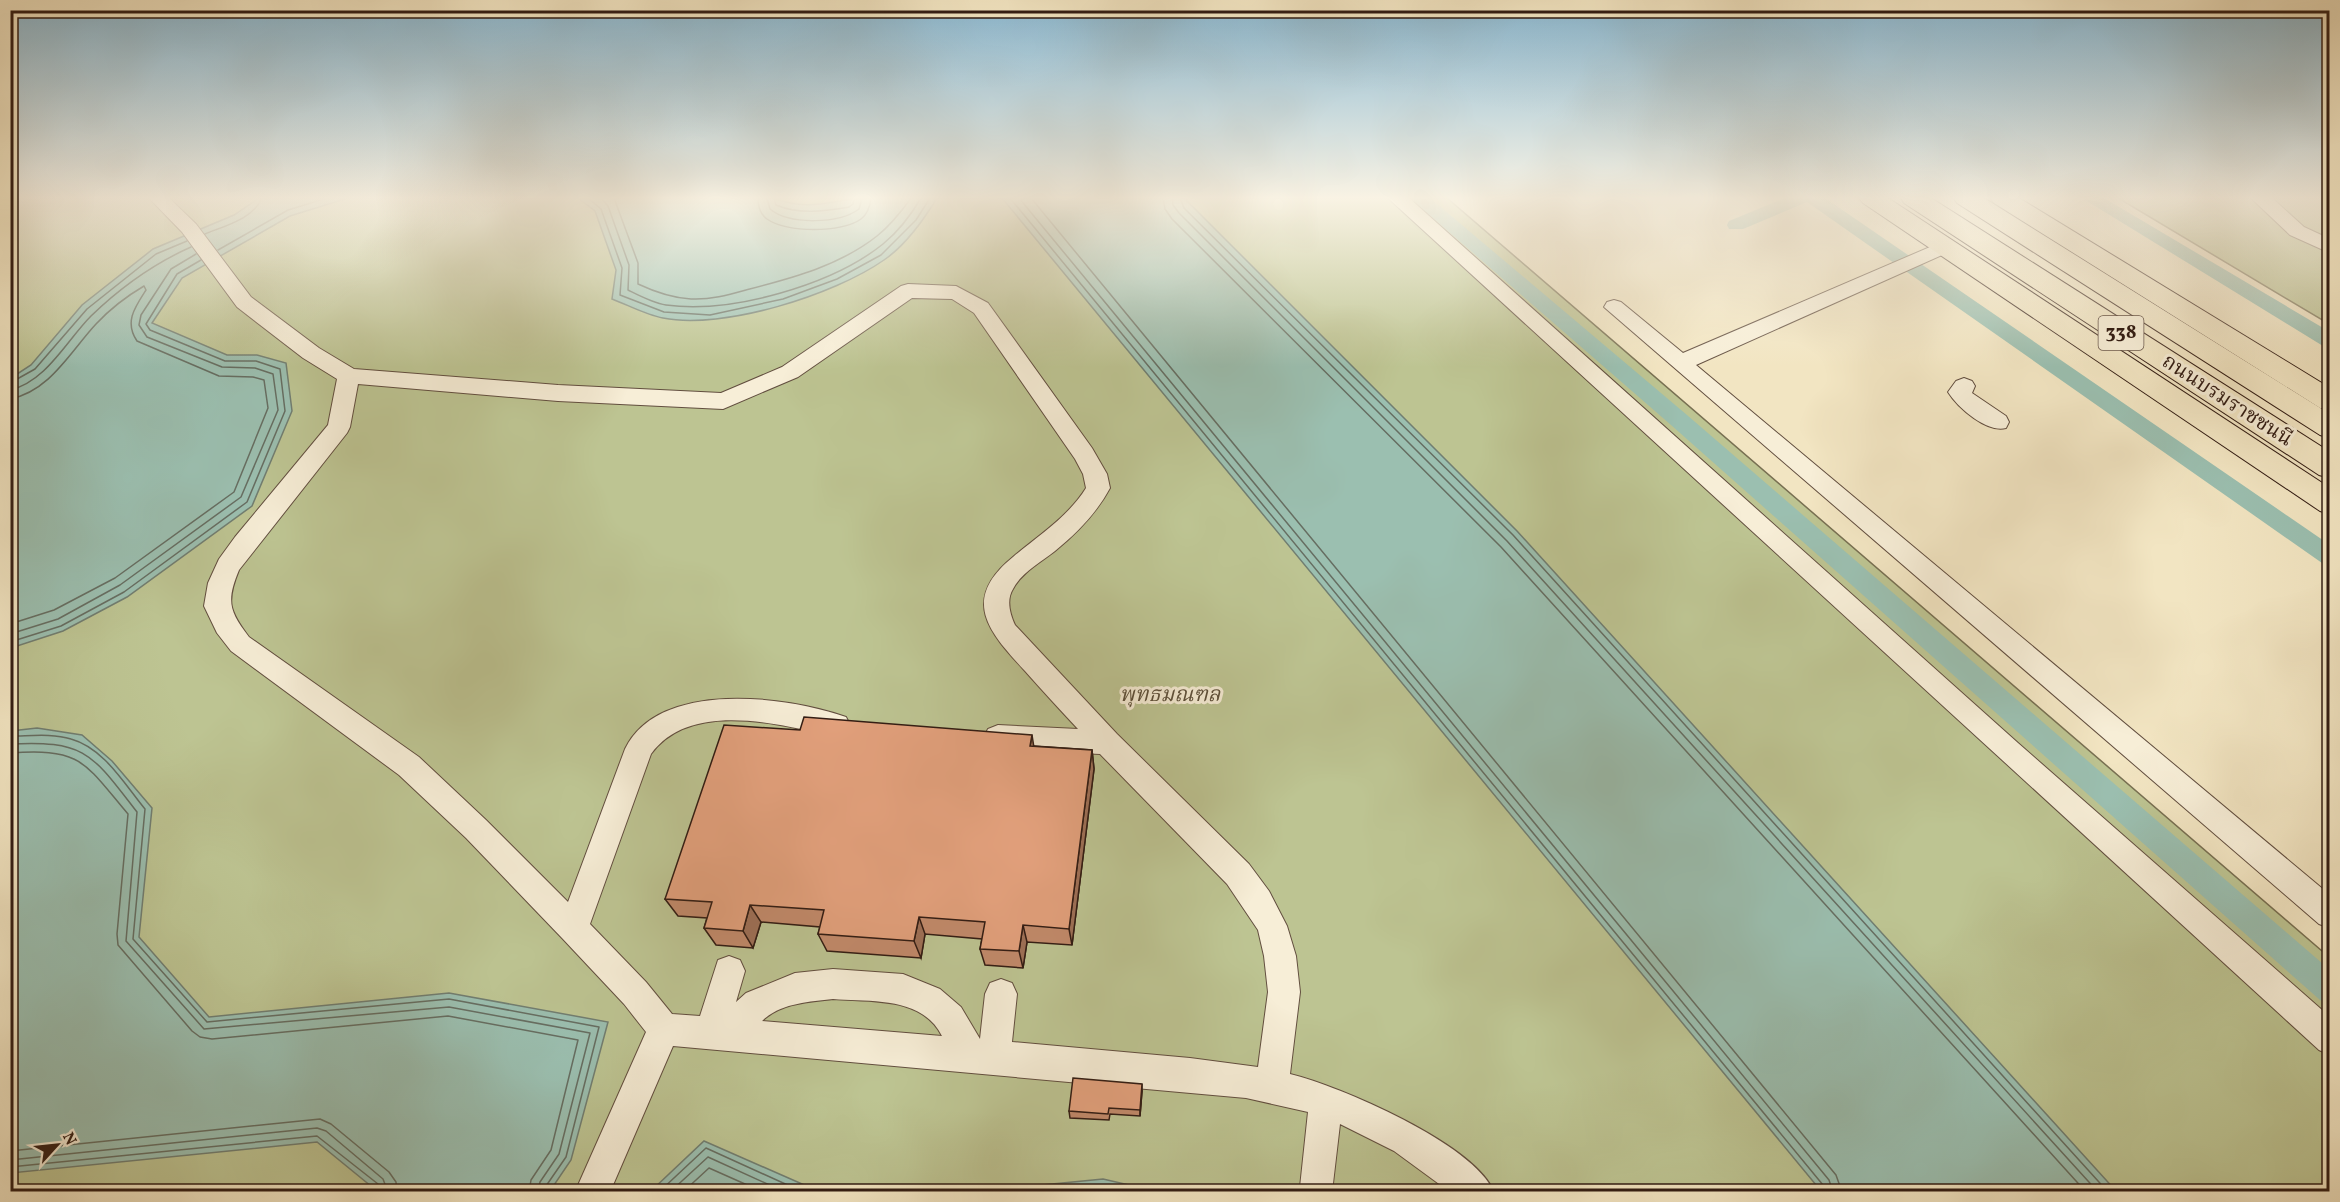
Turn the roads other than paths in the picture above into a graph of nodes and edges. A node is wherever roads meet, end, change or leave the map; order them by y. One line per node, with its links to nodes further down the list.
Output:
1 (209, 254): 10 (street)
2 (1459, 254): 26 (street)
3 (1929, 254): 9 (street)
4 (1955, 254): 16 (main road, 338)
5 (2000, 254): 15 (highway, ถนนบรมราชชนนี / 338)
6 (2055, 254): 14 (highway, ถนนบรมราชชนนี / 338)
7 (2093, 254): 12 (main road, 338)
8 (1614, 307): 9 (street)
9 (1680, 363): 20 (street)
10 (349, 376): 19 (street); 21 (street)
11 (1964, 386): 13 (street)
12 (2330, 401)
13 (1998, 422)
14 (2330, 428)
15 (2330, 467)
16 (2330, 503)
17 (862, 727): 21 (street)
18 (969, 735): 19 (street)
19 (1107, 742): 28 (street)
20 (2330, 914)
21 (573, 928): 24 (street)
22 (729, 971): 25 (street)
23 (1001, 994): 27 (street)
24 (664, 1029): 25 (street); 31 (street)
25 (718, 1033): 27 (street); 27 (street)
26 (2330, 1039)
27 (982, 1056): 28 (street)
28 (1272, 1086): 29 (street)
29 (1326, 1101): 30 (street); 32 (street)
30 (1317, 1187)
31 (592, 1191)
32 (1477, 1191)

